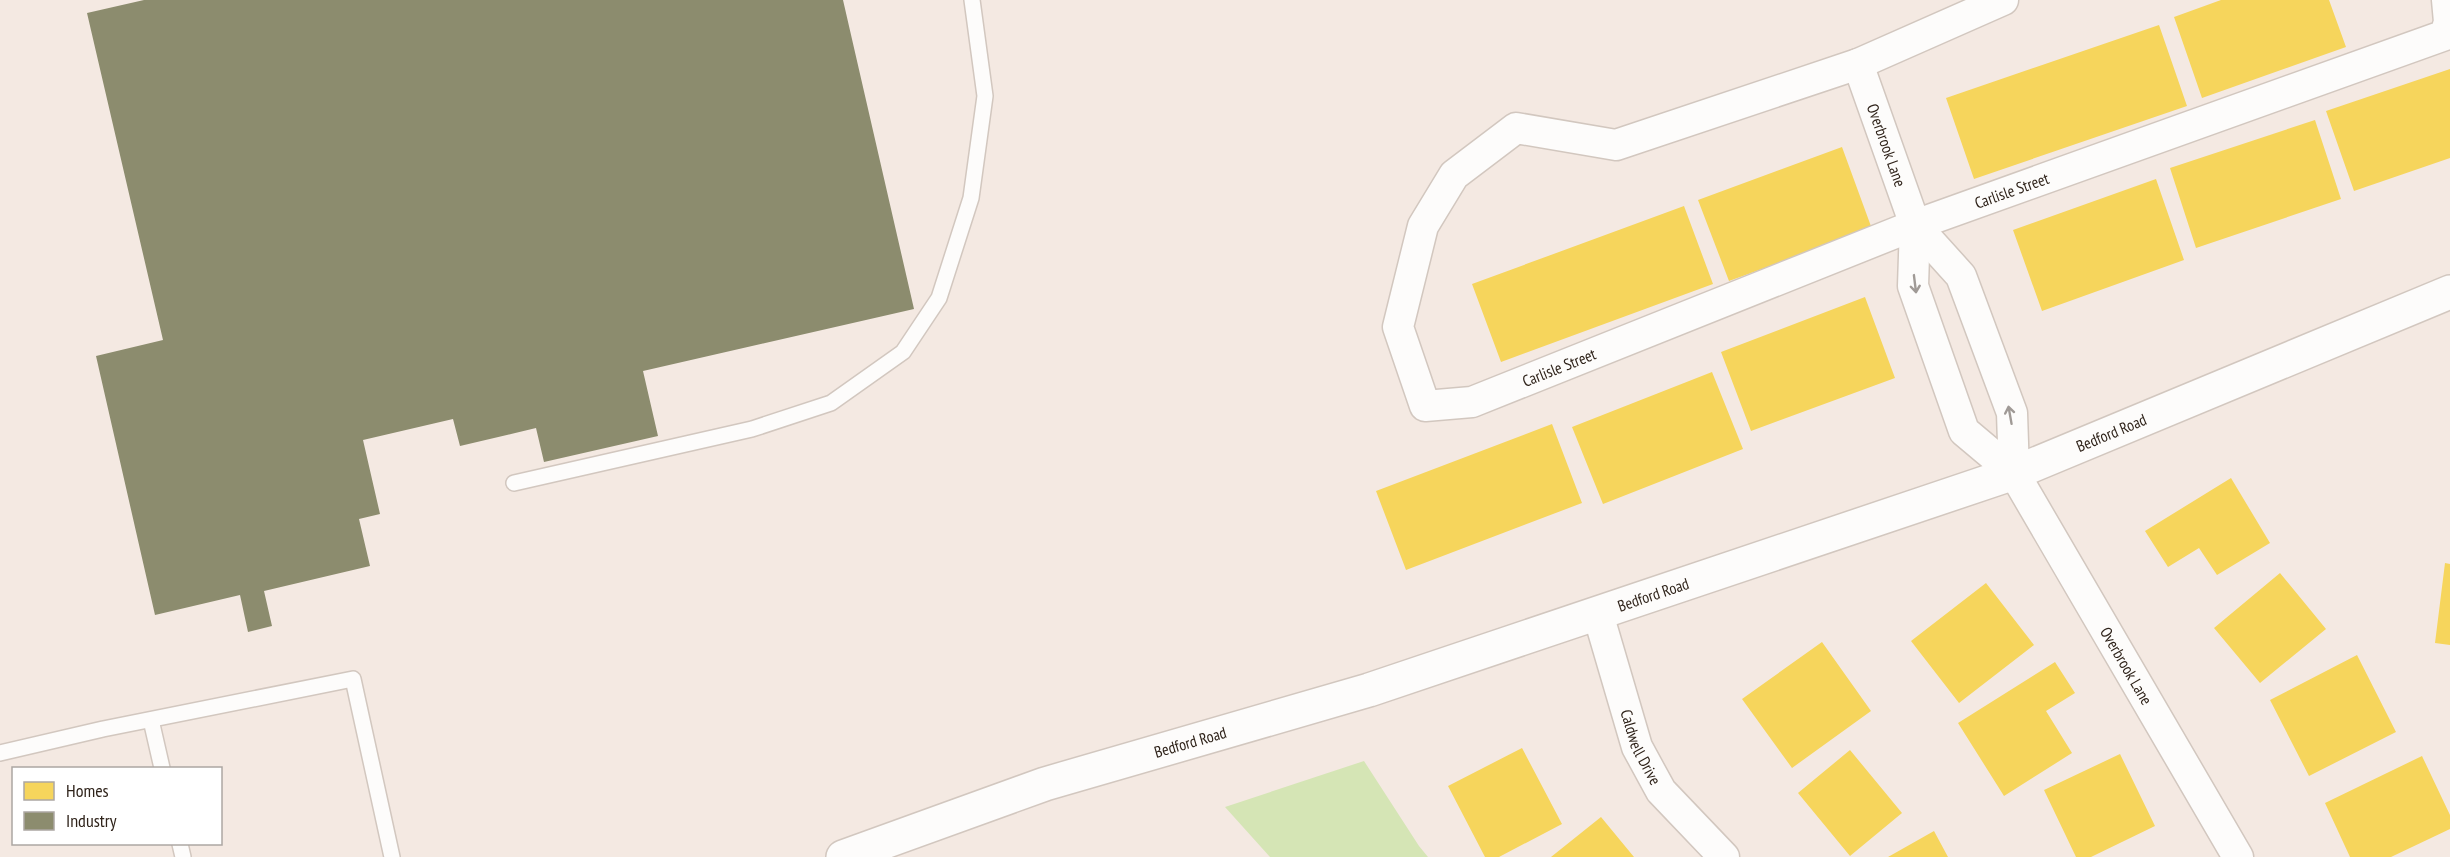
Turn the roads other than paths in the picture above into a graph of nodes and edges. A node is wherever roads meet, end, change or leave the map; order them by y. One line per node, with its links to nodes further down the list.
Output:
1 (972, 0): 8 (lane)
2 (2003, 0): 4 (street, Carlisle Street)
3 (2447, 0): 5 (street, Carlisle Street)
4 (1858, 64): 5 (street, Overbrook Lane); 5 (street, Carlisle Street)
5 (1915, 225): 7 (street, Overbrook Lane, one-way to 5); 7 (street, Overbrook Lane, one-way to 7)
6 (2450, 292): 7 (main road, Bedford Road)
7 (2014, 473): 9 (main road, Bedford Road); 16 (street, Overbrook Lane)
8 (514, 483)
9 (1598, 614): 14 (main road, Bedford Road); 15 (street, Caldwell Drive)
10 (151, 720): 11 (lane); 12 (lane); 13 (lane)
11 (0, 753)
12 (162, 767)
13 (392, 857)
14 (843, 857)
15 (1724, 857)
16 (2238, 857)

